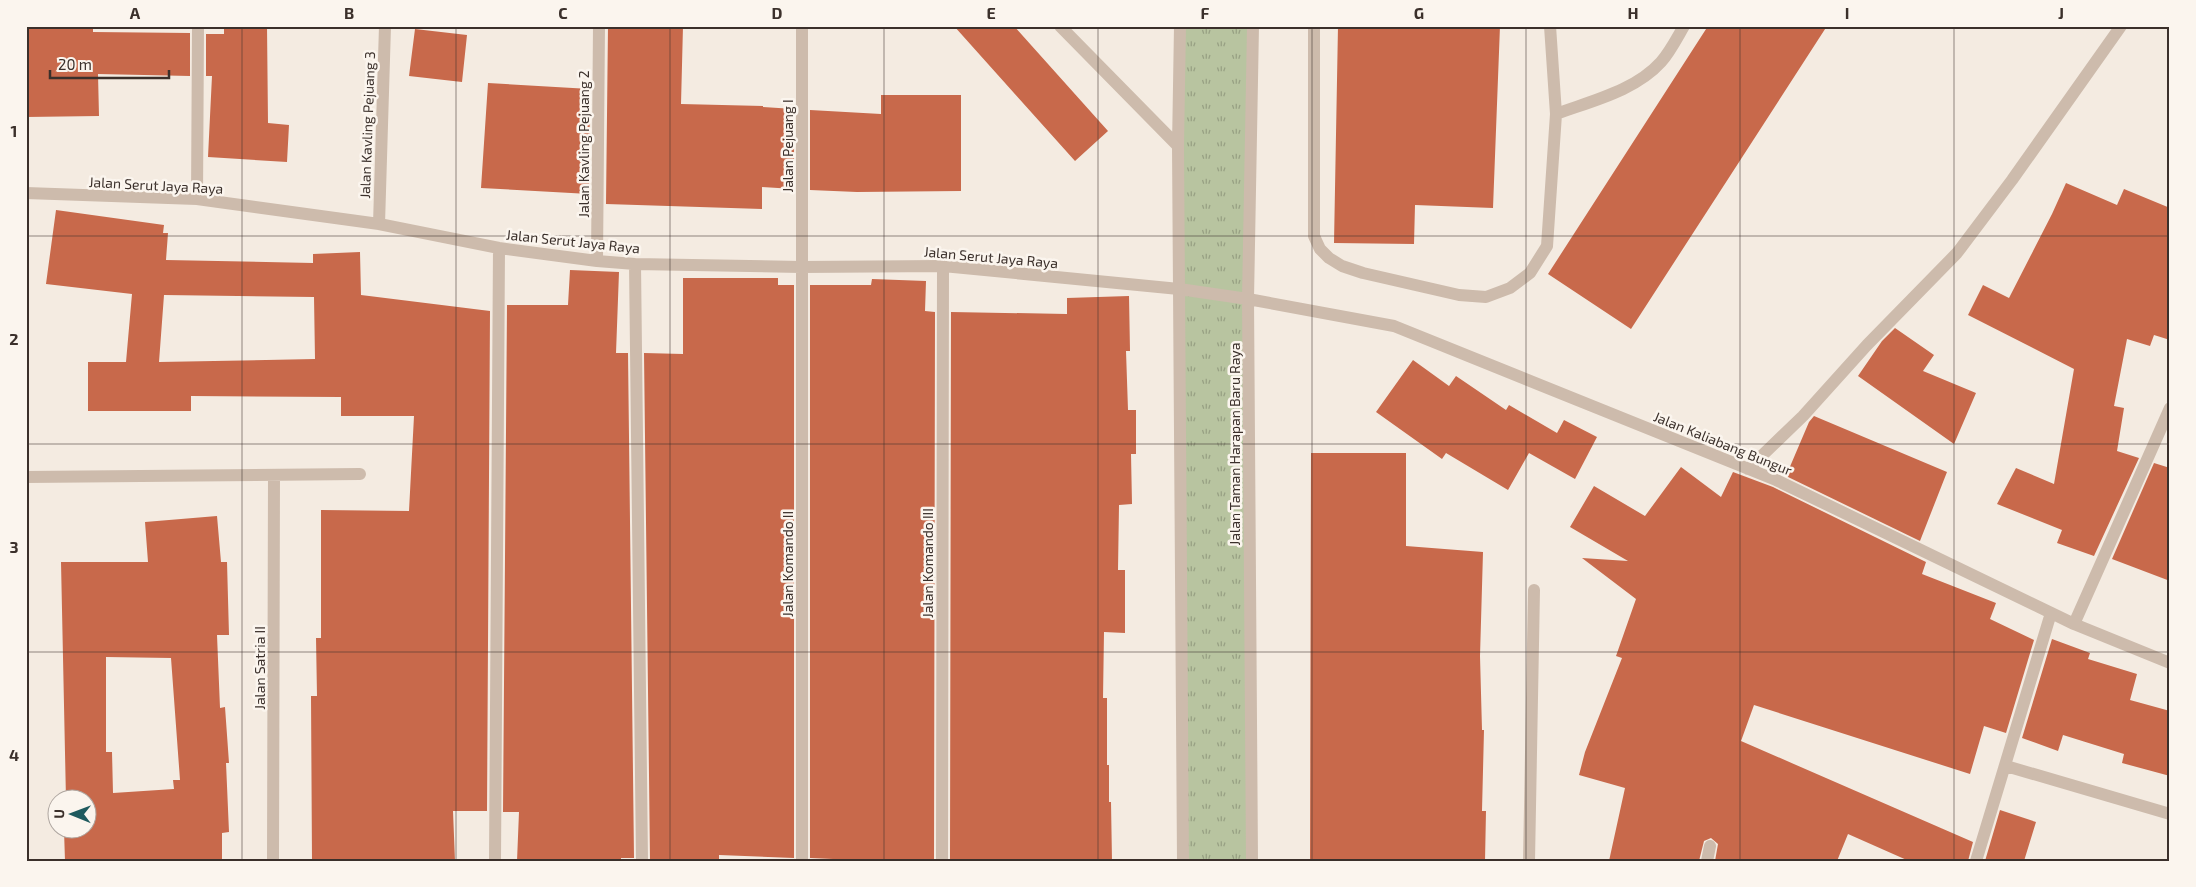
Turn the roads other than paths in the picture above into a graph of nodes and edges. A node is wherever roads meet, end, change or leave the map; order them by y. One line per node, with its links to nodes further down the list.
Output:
1 (198, 26): 15 (street)
2 (385, 26): 16 (street, Jalan Kavling Pejuang 3)
3 (599, 26): 18 (street, Jalan Kavling Pejuang 2)
4 (802, 26): 21 (street, Jalan Pejuang I)
5 (1060, 26): 13 (street)
6 (1180, 26): 13 (street)
7 (1253, 26): 23 (street, Jalan Taman Harapan Baru Raya)
8 (1314, 26): 12 (street)
9 (1550, 26): 12 (street)
10 (1684, 26): 12 (street)
11 (2122, 26): 25 (street)
12 (1556, 114)
13 (1178, 146): 22 (street)
14 (26, 193): 15 (street, Jalan Serut Jaya Raya)
15 (197, 199): 16 (street, Jalan Serut Jaya Raya)
16 (379, 224): 17 (street, Jalan Serut Jaya Raya)
17 (499, 248): 18 (street, Jalan Serut Jaya Raya); 37 (street)
18 (597, 261): 19 (street, Jalan Serut Jaya Raya)
19 (635, 264): 21 (street, Jalan Serut Jaya Raya); 38 (street)
20 (942, 266): 21 (street, Jalan Serut Jaya Raya); 22 (street, Jalan Serut Jaya Raya); 40 (street, Jalan Komando III)
21 (801, 267): 39 (street, Jalan Komando II)
22 (1179, 289): 23 (street, Jalan Serut Jaya Raya); 41 (street)
23 (1248, 299): 25 (street, Jalan Kaliabang Bungur); 42 (street, Jalan Taman Harapan Baru Raya)
24 (2170, 408): 31 (street)
25 (1748, 469): 30 (street, Jalan Kaliabang Bungur)
26 (360, 474): 27 (street)
27 (274, 475): 28 (street); 36 (street, Jalan Satria II)
28 (26, 477)
29 (1534, 590): 43 (street)
30 (2051, 613): 31 (street, Jalan Kaliabang Bungur); 33 (street)
31 (2074, 624): 32 (street, Jalan Kaliabang Bungur)
32 (2170, 663)
33 (2006, 766): 34 (street); 45 (street)
34 (2170, 814)
35 (1710, 846): 44 (street)
36 (273, 861)
37 (495, 861)
38 (642, 861)
39 (802, 861)
40 (942, 861)
41 (1183, 861)
42 (1252, 861)
43 (1529, 861)
44 (1707, 861)
45 (1976, 861)

